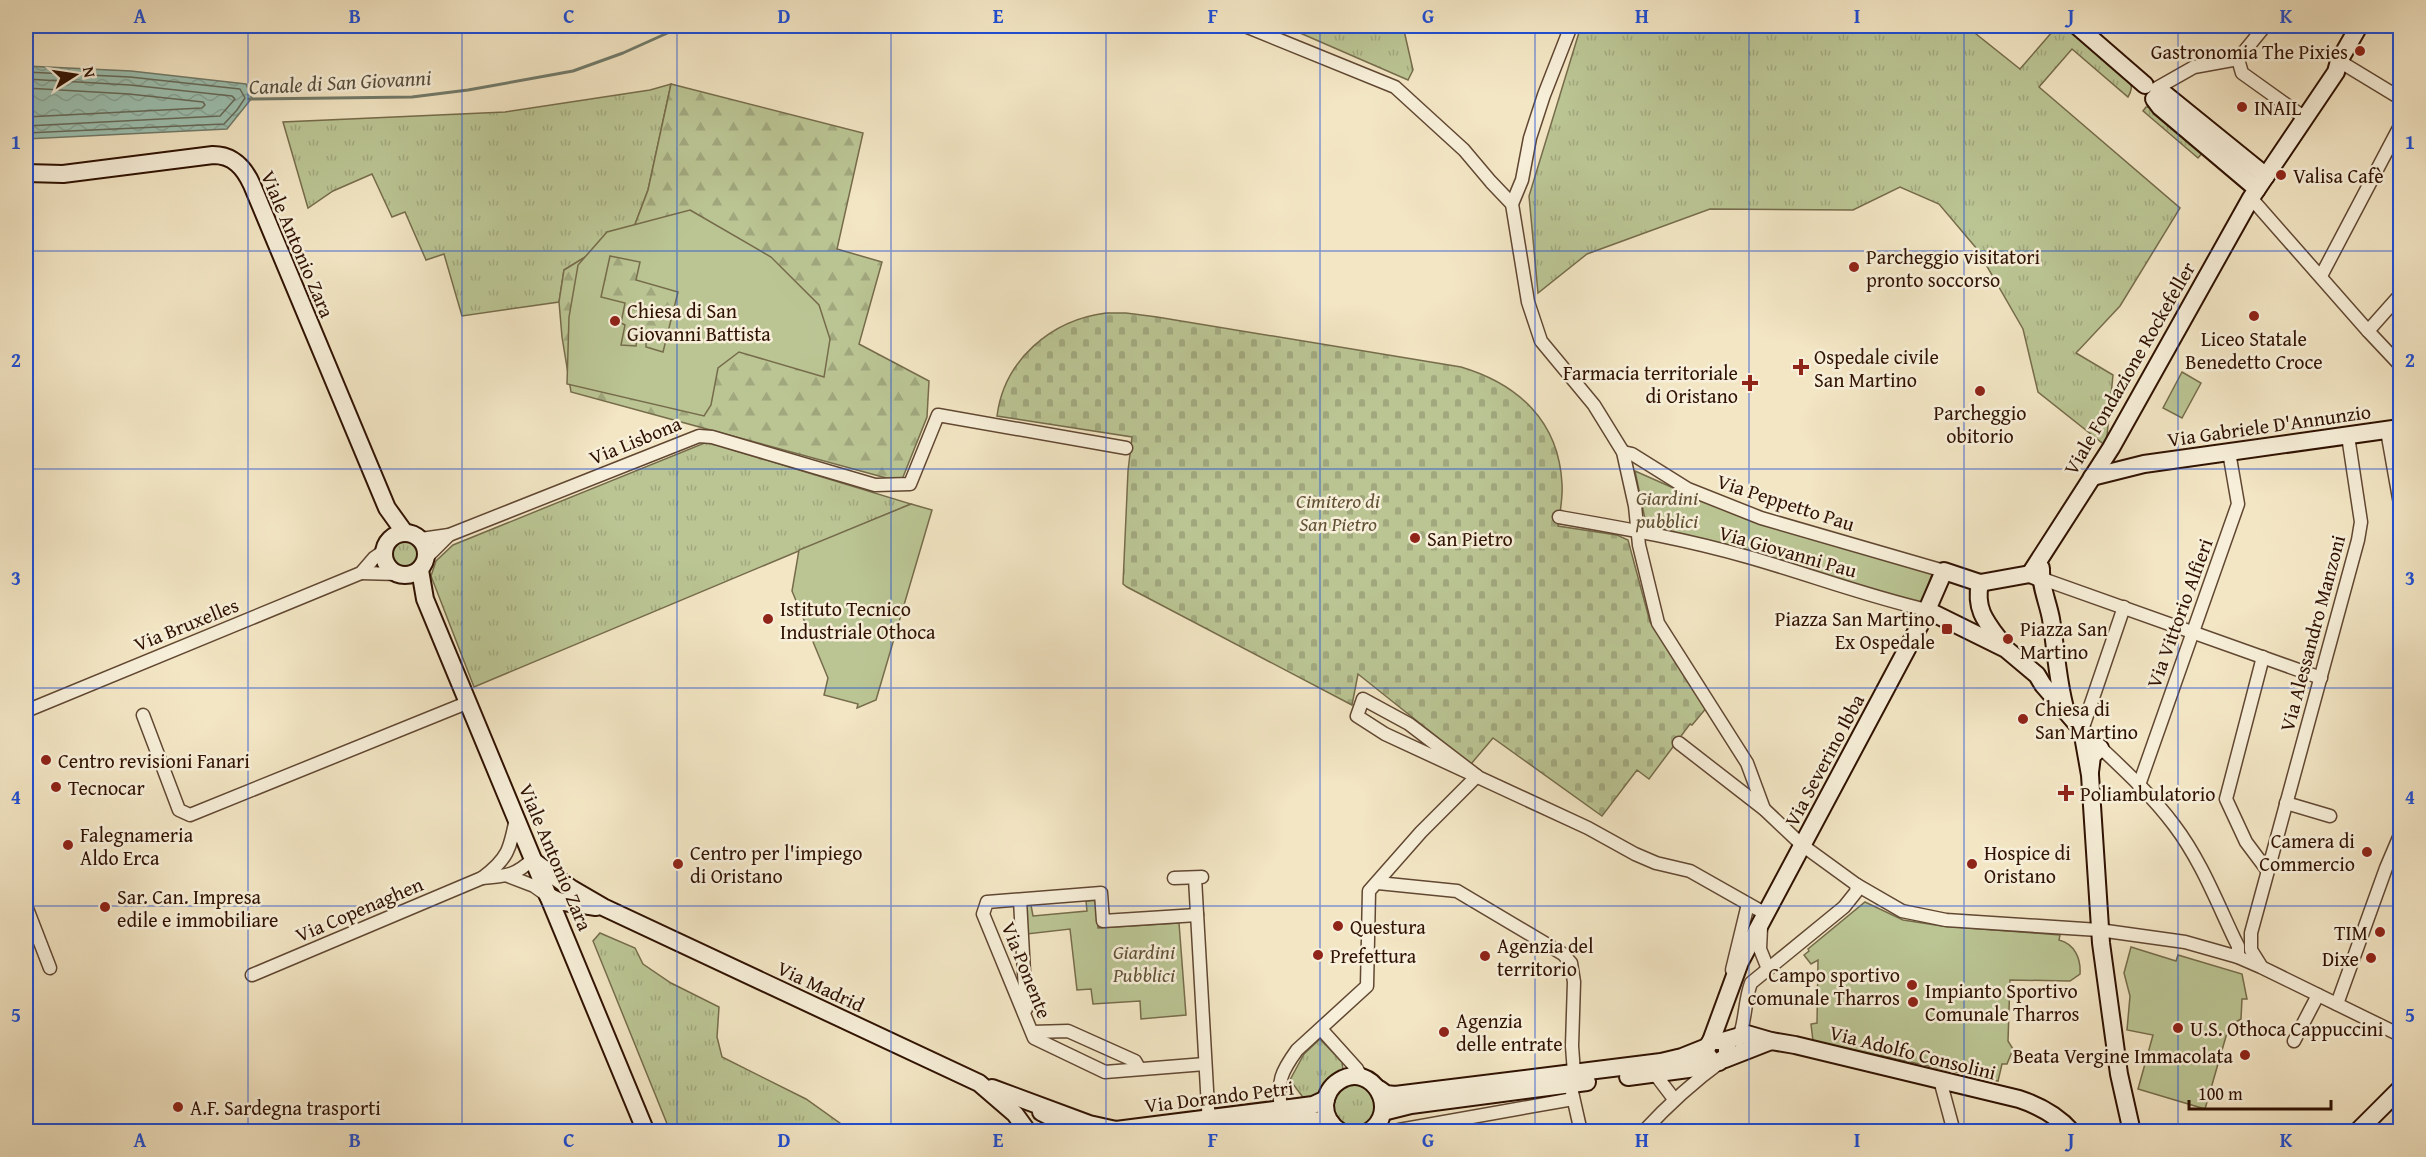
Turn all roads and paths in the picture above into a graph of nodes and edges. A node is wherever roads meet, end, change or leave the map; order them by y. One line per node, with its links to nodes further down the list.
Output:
1 (1245, 26): 14 (street)
2 (1571, 26): 14 (street)
3 (2265, 26): 6 (street)
4 (2359, 26): 7 (street, Viale Fondazione Rockefeller)
5 (2082, 28): 8 (street)
6 (2238, 59): 8 (street); 10 (street)
7 (2339, 61): 9 (street); 10 (street, Viale Fondazione Rockefeller)
8 (2154, 91): 13 (street)
9 (2400, 98)
10 (2305, 118): 13 (street, Viale Fondazione Rockefeller)
11 (2400, 126): 15 (street)
12 (26, 173): 31 (street, Viale Antonio Zara)
13 (2258, 187): 15 (street); 22 (street, Viale Fondazione Rockefeller)
14 (1512, 204): 23 (street)
15 (2321, 276): 17 (street)
16 (2400, 295): 17 (street)
17 (2368, 332): 18 (street)
18 (2400, 366)
19 (2394, 430): 20 (street, Via Gabriele D'Annunzio); 27 (street)
20 (2348, 436): 24 (street, Via Gabriele D'Annunzio); 44 (street, Via Alessandro Manzoni)
21 (1126, 448): 30 (street, Via Lisbona)
22 (2111, 448): 25 (street); 26 (street, Viale Fondazione Rockefeller)
23 (1623, 452): 29 (street); 33 (street, Via Peppetto Pau)
24 (2229, 452): 25 (street, Via Gabriele D'Annunzio); 39 (street, Via Vittorio Alfieri)
25 (2144, 464): 26 (street, Via Gabriele D'Annunzio)
26 (2092, 477): 35 (street, Viale Fondazione Rockefeller)
27 (2400, 504)
28 (1559, 517): 29 (street, Via Giovanni Pau)
29 (1637, 530): 38 (street, Via Giovanni Pau); 56 (street)
30 (449, 535): 31 (street, Via Lisbona); 32 (street, Via Lisbona)
31 (400, 540): 32 (street); 32 (street); 34 (street, Via Bruxelles)
32 (413, 569): 34 (street, Via Bruxelles); 45 (street, Viale Antonio Zara)
33 (1944, 571): 36 (street); 38 (street)
34 (361, 573): 46 (street, Via Bruxelles)
35 (2035, 576): 36 (street); 37 (street); 42 (street)
36 (1980, 583): 40 (street)
37 (2124, 608): 39 (street); 49 (street)
38 (1925, 615): 40 (street); 60 (street, Via Severino Ibba)
39 (2193, 632): 41 (street); 54 (street, Via Vittorio Alfieri)
40 (2006, 649): 43 (street)
41 (2263, 657): 44 (street); 62 (street)
42 (2055, 664): 43 (street); 47 (street)
43 (2037, 675): 47 (street)
44 (2321, 678): 55 (street, Via Alessandro Manzoni)
45 (469, 702): 48 (street); 57 (street, Viale Antonio Zara)
46 (26, 711)
47 (2066, 711): 49 (street)
48 (143, 715)
49 (2082, 730): 51 (street); 52 (street)
50 (1678, 743): 56 (street)
51 (2100, 748): 52 (street); 54 (street)
52 (2090, 775): 76 (street)
53 (1477, 776): 53 (street); 66 (street); 70 (street)
54 (2139, 785): 79 (street)
55 (2286, 803): 58 (street); 62 (street, Via Alessandro Manzoni)
56 (1764, 809): 60 (street)
57 (516, 816): 61 (street, Viale Antonio Zara); 65 (street, Via Copenaghen)
58 (2330, 816)
59 (2400, 835): 87 (street)
60 (1802, 845): 67 (street); 75 (street, Via Severino Ibba)
61 (535, 860): 63 (street, Via Copenaghen); 68 (street, Viale Antonio Zara); 73 (street, Via Madrid)
62 (2267, 870): 78 (street, Via Alessandro Manzoni)
63 (508, 876): 65 (street, Via Copenaghen); 68 (street, Via Copenaghen)
64 (1174, 878): 74 (street)
65 (482, 879): 84 (street, Via Copenaghen)
66 (1378, 883): 89 (street); 102 (street)
67 (1857, 885): 76 (street); 83 (street)
68 (548, 896): 71 (street, Via Madrid); 77 (street, Viale Antonio Zara)
69 (1020, 900): 74 (street, Via Ponente); 88 (street); 88 (street, Via Ponente)
70 (1748, 904): 75 (street); 85 (street)
71 (583, 905): 73 (street, Via Madrid); 77 (street)
72 (26, 906): 82 (street)
73 (603, 907): 101 (street, Via Madrid)
74 (1197, 915): 96 (street)
75 (1764, 918): 83 (street, Via Severino Ibba); 85 (street, Via Severino Ibba)
76 (2099, 930): 80 (street); 124 (street)
77 (564, 931): 113 (street, Viale Antonio Zara)
78 (2251, 933): 79 (street); 81 (street, Via Alessandro Manzoni)
79 (2234, 938): 80 (street)
80 (2238, 957): 81 (street)
81 (2261, 967): 86 (street)
82 (50, 968)
83 (1768, 969): 91 (street)
84 (252, 975)
85 (1735, 977): 95 (street, Via Severino Ibba)
86 (2318, 995): 87 (street); 94 (street)
87 (2337, 1004): 92 (street)
88 (1027, 1020): 90 (street, Via Ponente)
89 (1321, 1029): 99 (street); 108 (street)
90 (1032, 1032): 97 (street); 97 (street, Via Ponente)
91 (1740, 1035): 93 (street, Via Adolfo Consolini); 95 (street)
92 (2400, 1035)
93 (1770, 1041): 95 (street); 100 (street, Via Adolfo Consolini)
94 (2294, 1041)
95 (1717, 1053): 98 (street); 102 (street); 106 (street)
96 (1205, 1064): 97 (street, Via Ponente); 112 (street)
97 (1139, 1068)
98 (1655, 1074): 102 (street); 106 (street)
99 (1360, 1077): 103 (street); 107 (street)
100 (1940, 1080): 122 (street); 123 (street, Via Adolfo Consolini)
101 (980, 1083): 105 (street, Via Dorando Petri); 110 (street, Via Madrid)
102 (1573, 1085): 103 (street); 109 (street); 119 (street); 120 (street)
103 (1378, 1089): 109 (street)
104 (2400, 1089): 125 (street)
105 (1012, 1095): 115 (street, Via Dorando Petri); 117 (street, Via Dorando Petri)
106 (1674, 1099): 121 (street)
107 (1326, 1100): 108 (street, Via Dorando Petri); 111 (street)
108 (1281, 1109): 112 (street, Via Dorando Petri)
109 (1383, 1112): 118 (street); 119 (street)
110 (1015, 1113): 114 (street); 115 (street)
111 (1325, 1126): 112 (street, Via Dorando Petri)
112 (1210, 1127): 117 (street, Via Dorando Petri)
113 (643, 1129)
114 (1028, 1131)
115 (1059, 1131): 116 (street)
116 (1093, 1131)
117 (1112, 1131)
118 (1368, 1131)
119 (1400, 1131)
120 (1581, 1131)
121 (1643, 1131)
122 (1954, 1131)
123 (2072, 1131)
124 (2132, 1131)
125 (2357, 1131)

